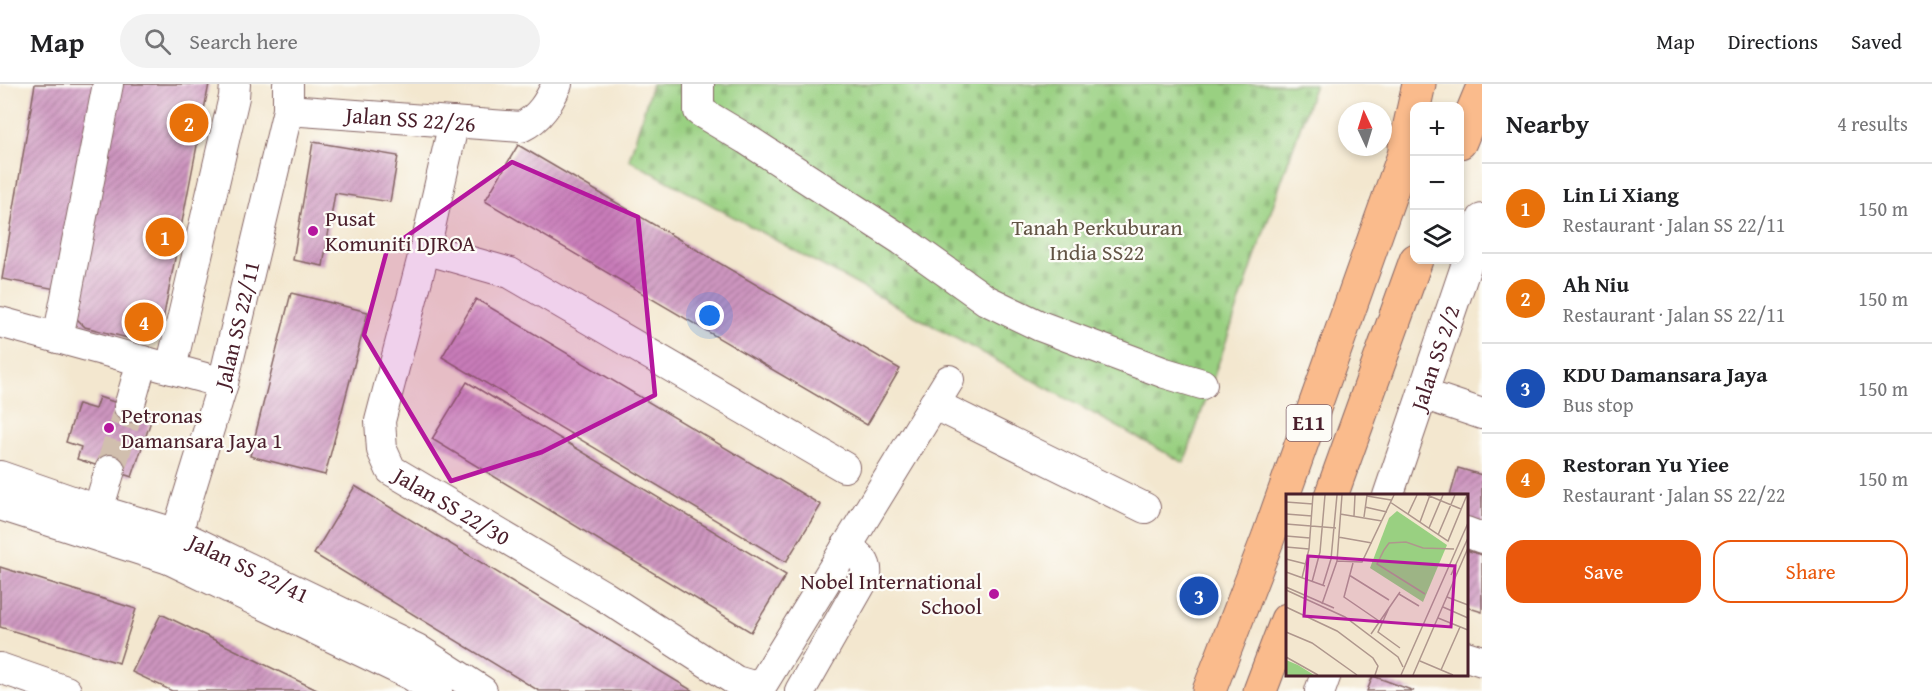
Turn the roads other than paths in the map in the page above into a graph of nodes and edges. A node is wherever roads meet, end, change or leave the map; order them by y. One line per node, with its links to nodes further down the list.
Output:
1 (108, 84): 20 (street)
2 (235, 84): 22 (street)
3 (557, 84): 12 (street, Jalan SS 22/26)
4 (699, 84): 24 (street)
5 (1419, 84): 14 (highway)
6 (1431, 84): 10 (highway)
7 (1471, 84): 11 (highway)
8 (1482, 89): 13 (highway)
9 (288, 97): 12 (street, Jalan SS 22/26); 23 (street, Jalan SS 22/11)
10 (1424, 102)
11 (1464, 110)
12 (454, 122): 16 (street, Jalan SS 22/30)
13 (1464, 132)
14 (1409, 141): 50 (highway, E11)
15 (1482, 219): 18 (street, Jalan SS 2/2)
16 (425, 249): 28 (street); 45 (street, Jalan SS 22/30)
17 (1415, 264): 31 (highway, E11)
18 (1471, 288): 25 (street, Jalan SS 2/2)
19 (0, 322): 20 (street)
20 (58, 338): 21 (street)
21 (142, 361): 22 (street); 26 (street)
22 (171, 368): 23 (street)
23 (223, 383): 38 (street, Jalan SS 22/11)
24 (1202, 384)
25 (1423, 394): 27 (street); 32 (street, Jalan SS 2/2)
26 (129, 407)
27 (1482, 414)
28 (844, 467)
29 (110, 470): 35 (street)
30 (0, 476): 35 (street, Jalan SS 22/41)
31 (1332, 494)
32 (1389, 494)
33 (0, 505): 38 (street, Jalan SS 22/41)
34 (1145, 508): 39 (street)
35 (98, 510): 38 (street, Jalan SS 22/41)
36 (1467, 532): 37 (street)
37 (1482, 538)
38 (173, 547): 47 (street, Jalan SS 22/41); 48 (street, Jalan SS 22/41)
39 (846, 547): 45 (street); 49 (street)
40 (1286, 623): 51 (highway)
41 (1467, 656): 42 (street)
42 (1482, 662)
43 (0, 668): 46 (street)
44 (1326, 676): 52 (street)
45 (759, 689)
46 (66, 691)
47 (437, 691)
48 (482, 691)
49 (800, 691)
50 (1209, 691)
51 (1260, 691)
52 (1320, 691)

